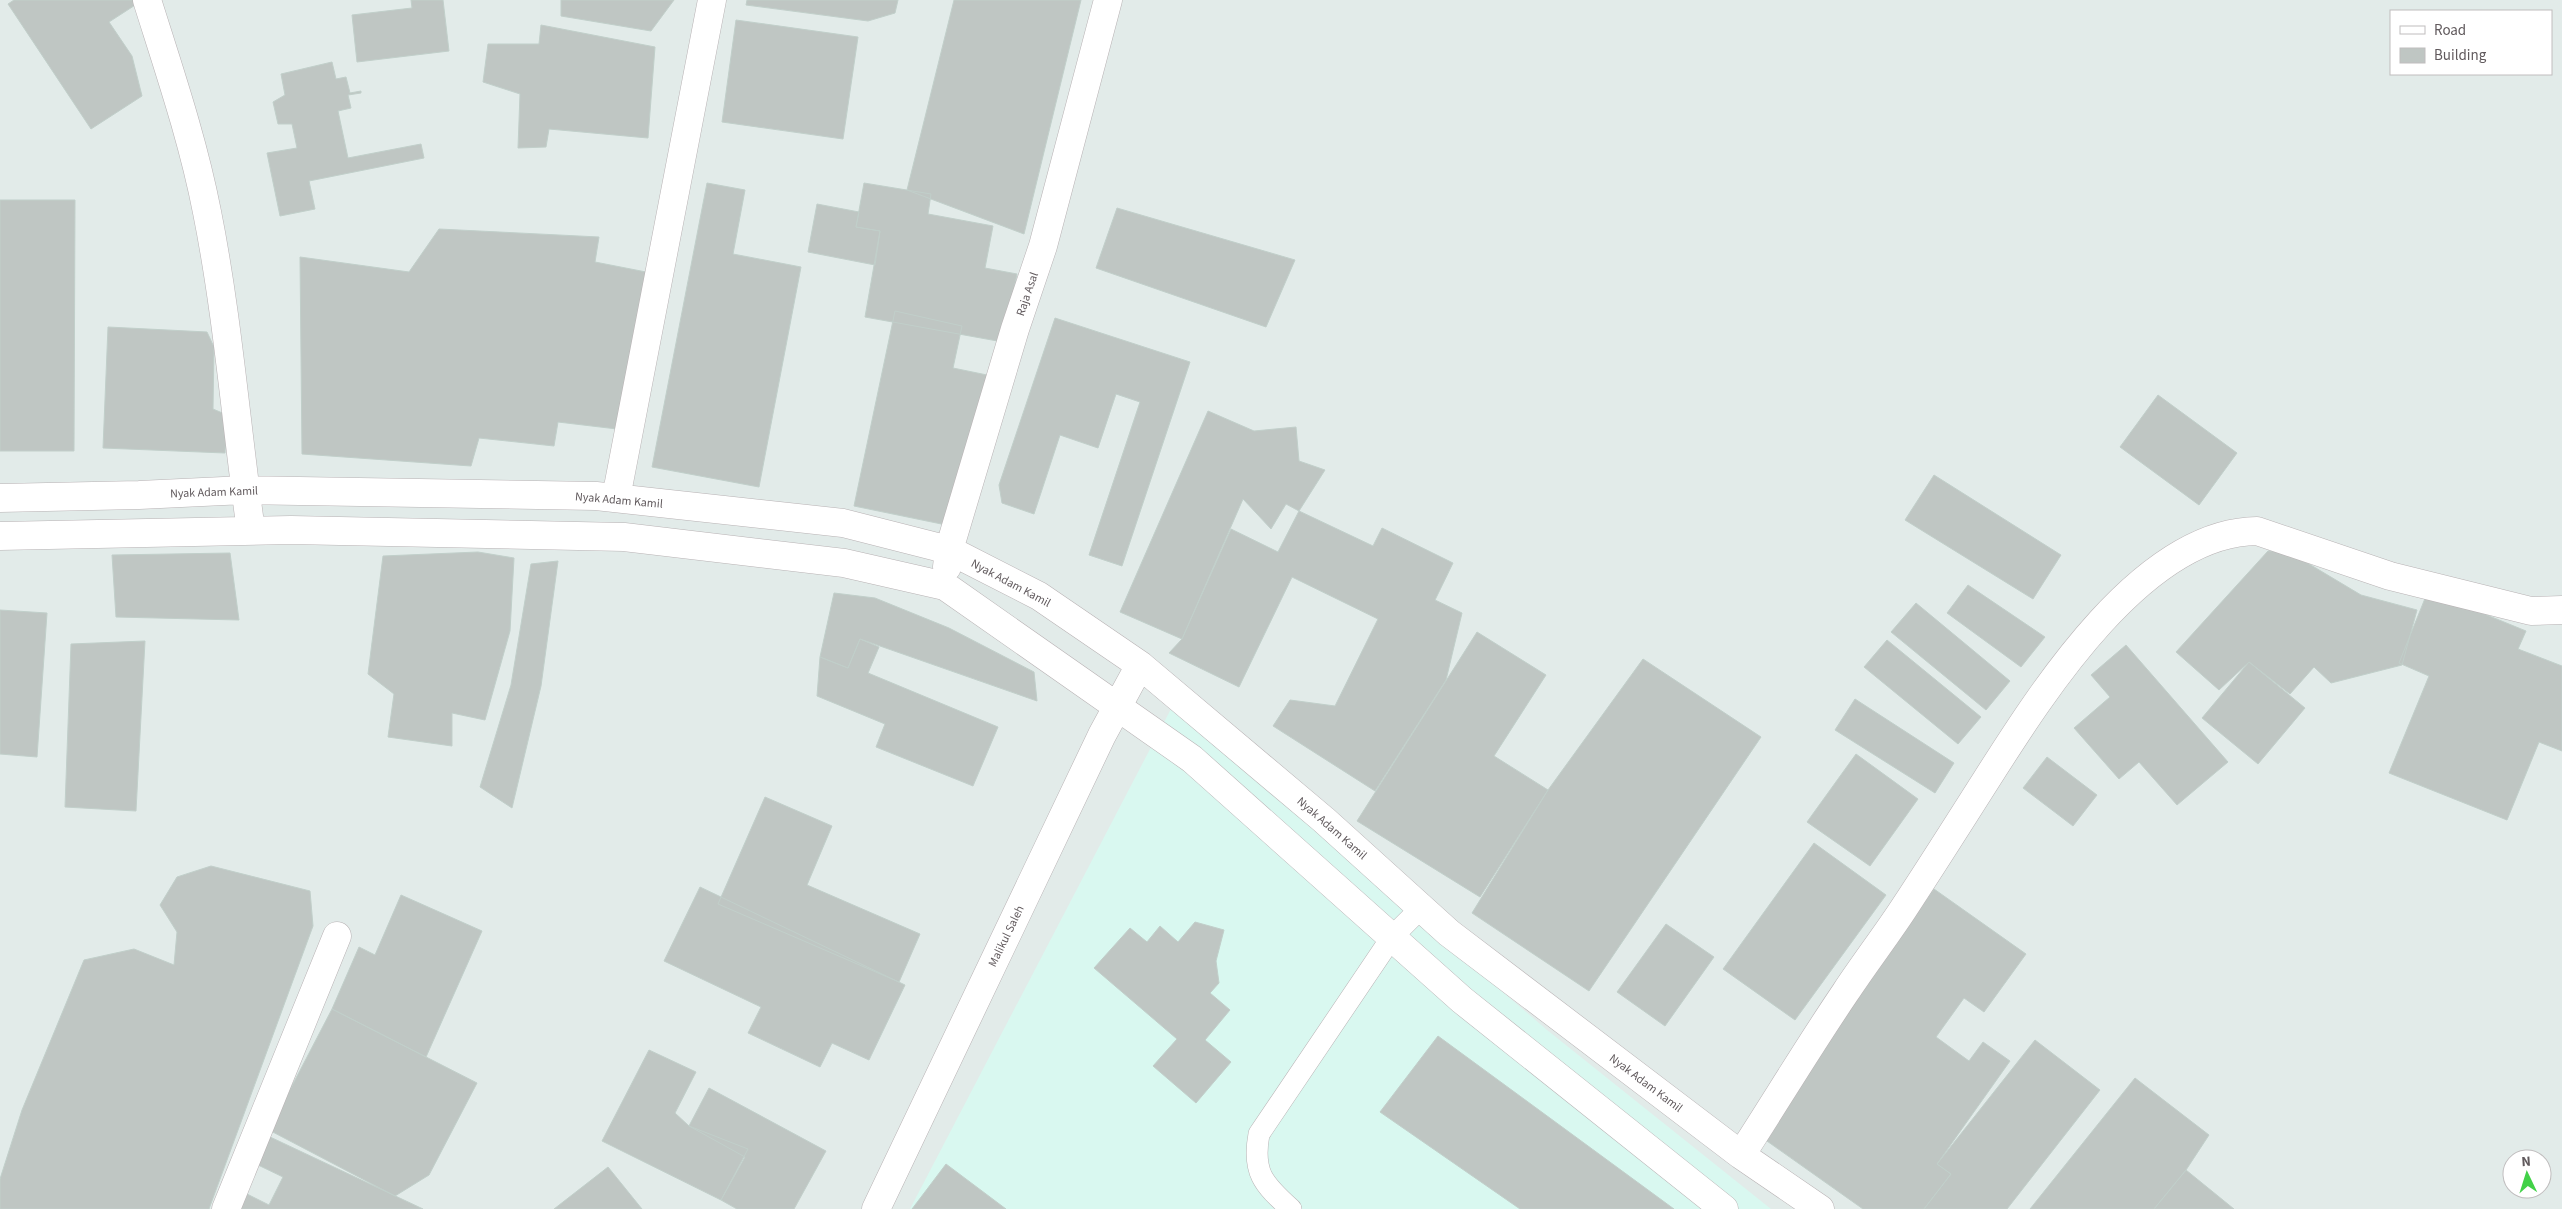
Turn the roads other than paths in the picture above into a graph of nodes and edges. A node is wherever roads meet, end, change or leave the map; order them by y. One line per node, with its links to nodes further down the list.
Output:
1 (147, 0): 4 (street)
2 (712, 0): 6 (street)
3 (1108, 0): 11 (street, Raja Asal)
4 (245, 490): 5 (street, Nyak Adam Kamil); 6 (street, Nyak Adam Kamil); 8 (street)
5 (0, 498)
6 (616, 498): 7 (street, Nyak Adam Kamil)
7 (741, 512): 10 (street); 11 (street, Nyak Adam Kamil)
8 (251, 531): 9 (street); 10 (street)
9 (0, 536)
10 (734, 550): 12 (street)
11 (949, 550): 12 (street, Raja Asal); 14 (street, Nyak Adam Kamil)
12 (945, 586): 15 (street)
13 (2562, 610): 19 (street)
14 (1140, 665): 15 (street, Malikul Saleh); 16 (street, Nyak Adam Kamil)
15 (1118, 706): 18 (street); 21 (street, Malikul Saleh)
16 (1421, 908): 18 (lane); 19 (street, Nyak Adam Kamil)
17 (337, 936): 20 (street)
18 (1392, 937): 22 (lane); 23 (street)
19 (1741, 1155): 24 (street, Nyak Adam Kamil)
20 (226, 1209)
21 (876, 1209)
22 (1291, 1209)
23 (1724, 1209)
24 (1820, 1209)

